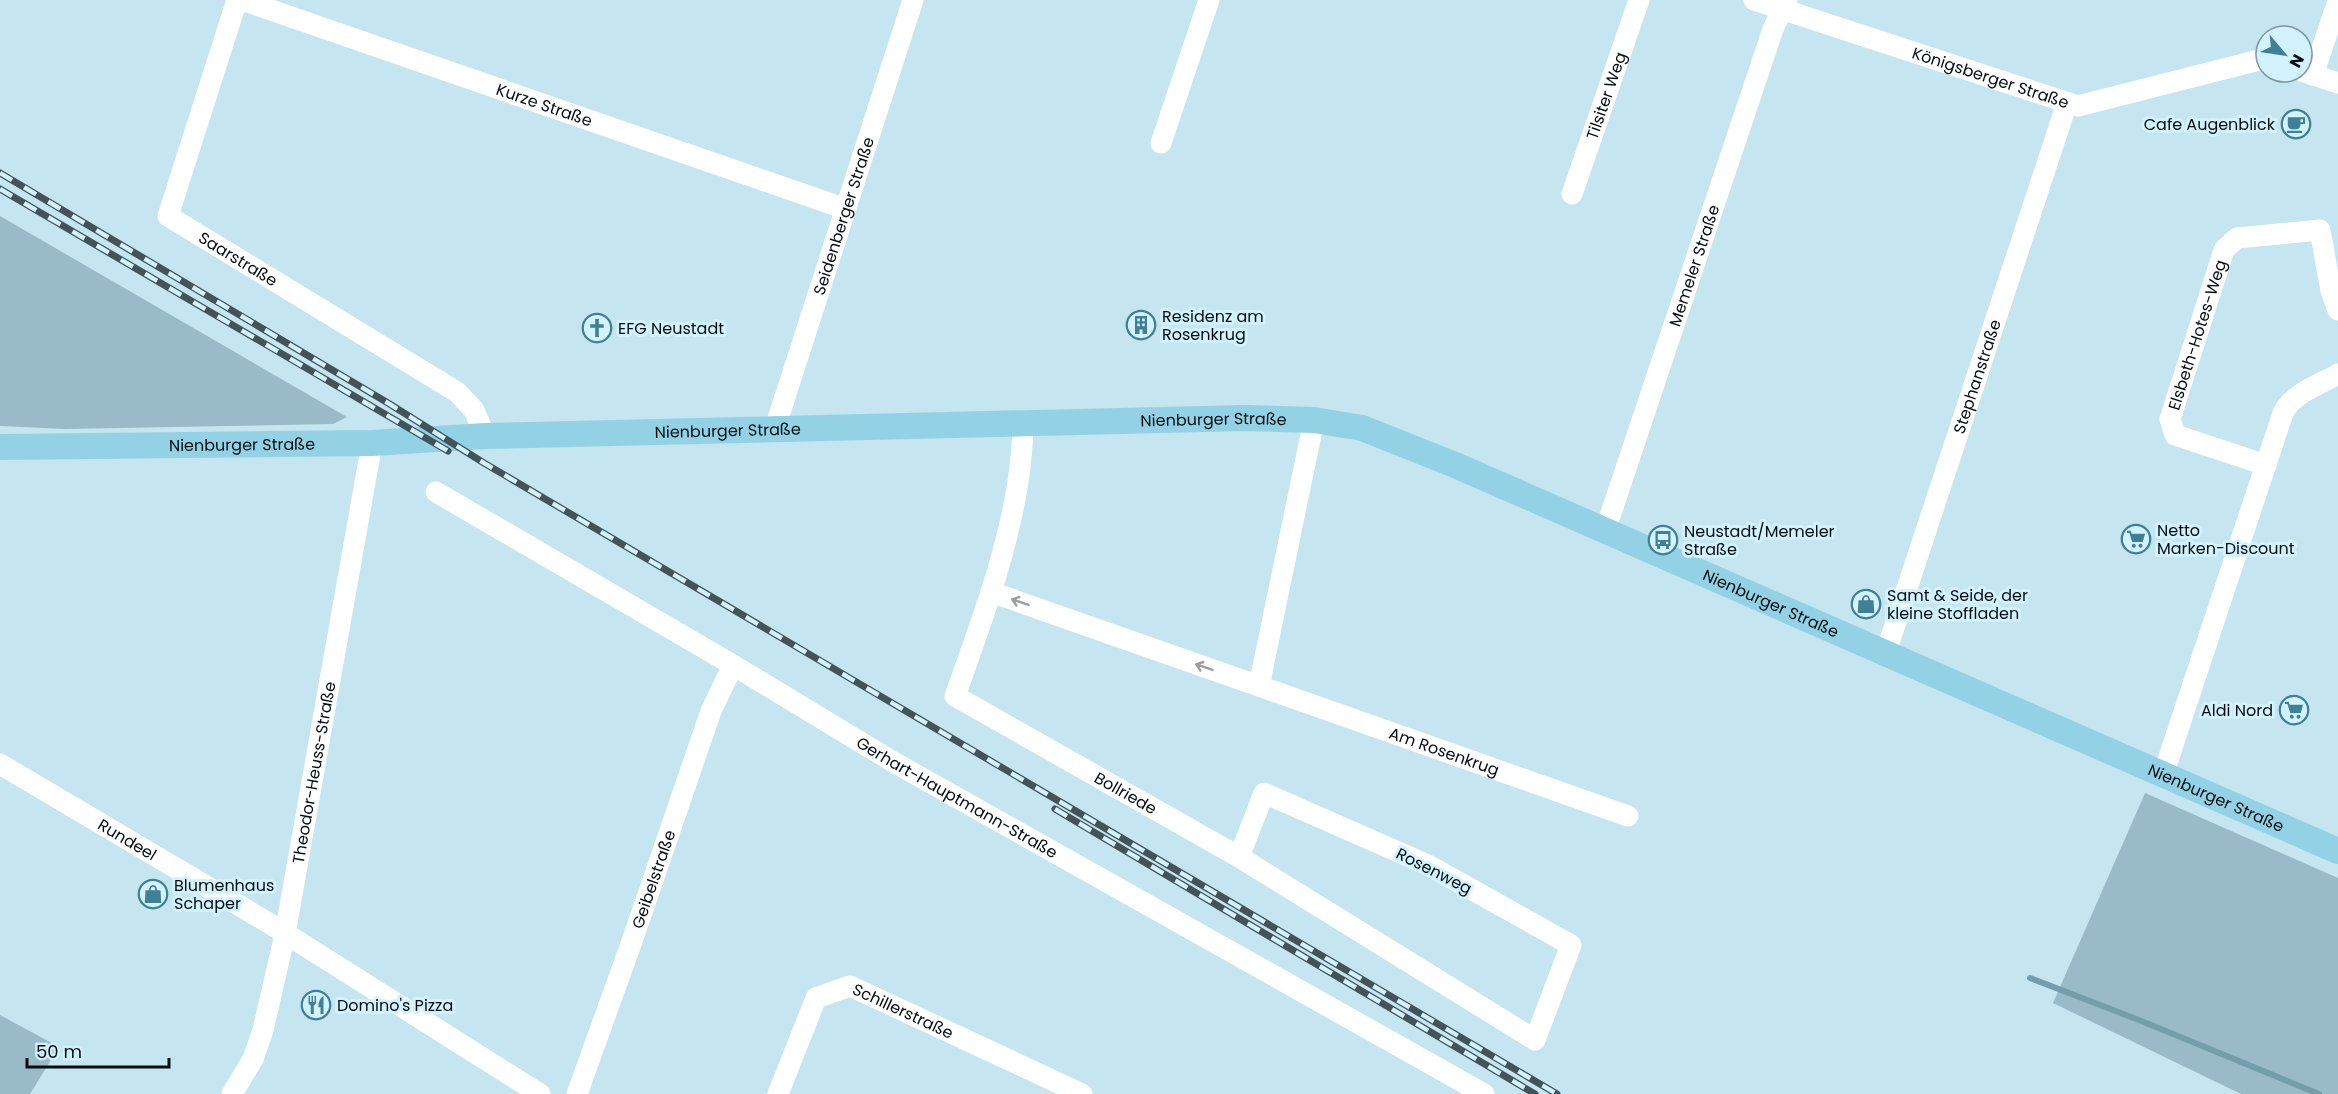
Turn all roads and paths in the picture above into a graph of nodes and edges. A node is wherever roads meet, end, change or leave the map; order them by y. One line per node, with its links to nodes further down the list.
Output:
1 (237, 0): 22 (street, Saarstraße)
2 (242, 0): 16 (street, Kurze Straße)
3 (913, 0): 16 (street, Seidenberger Straße)
4 (1209, 0): 14 (street)
5 (1639, 0): 15 (street, Tilsiter Weg)
6 (1754, 0): 8 (street, Königsberger Straße)
7 (2338, 1): 9 (street)
8 (1785, 4): 13 (street, Königsberger Straße); 27 (street, Memeler Straße)
9 (2314, 59)
10 (2254, 63): 13 (street, Königsberger Straße)
11 (2314, 75): 12 (street)
12 (2338, 83)
13 (2067, 103): 29 (street, Stephanstraße)
14 (1161, 144)
15 (1572, 194)
16 (846, 209): 21 (street, Seidenberger Straße)
17 (2338, 310): 25 (street, Elsbeth-Hotes-Weg)
18 (2338, 374): 25 (street)
19 (1314, 420): 20 (main road, Nienburger Straße); 27 (main road, Nienburger Straße); 31 (street)
20 (1023, 424): 21 (main road, Nienburger Straße); 28 (street, Bollriede)
21 (774, 431): 22 (main road, Nienburger Straße)
22 (485, 436): 23 (main road, Nienburger Straße)
23 (372, 443): 24 (main road, Nienburger Straße); 37 (street, Theodor-Heuss-Straße)
24 (0, 447)
25 (2266, 465): 33 (street)
26 (436, 492): 30 (street, Gerhart-Hauptmann-Straße)
27 (1605, 531): 29 (main road, Nienburger Straße)
28 (991, 592): 31 (street, Am Rosenkrug, one-way to 28); 36 (street, Bollriede)
29 (1886, 652): 33 (main road, Nienburger Straße)
30 (733, 665): 41 (street, Geibelstraße); 44 (street, Gerhart-Hauptmann-Straße)
31 (1259, 686): 34 (street, Am Rosenkrug)
32 (0, 764): 37 (street, Rundeel)
33 (2163, 775): 35 (main road, Nienburger Straße)
34 (1628, 816)
35 (2338, 851)
36 (1239, 857): 38 (street, Bollriede); 38 (street, Rosenweg)
37 (285, 934): 39 (street, Theodor-Heuss-Straße); 40 (street, Rundeel)
38 (1535, 1040)
39 (232, 1094)
40 (540, 1094)
41 (577, 1094)
42 (778, 1094): 43 (street, Schillerstraße)
43 (1082, 1094)
44 (1484, 1094)

